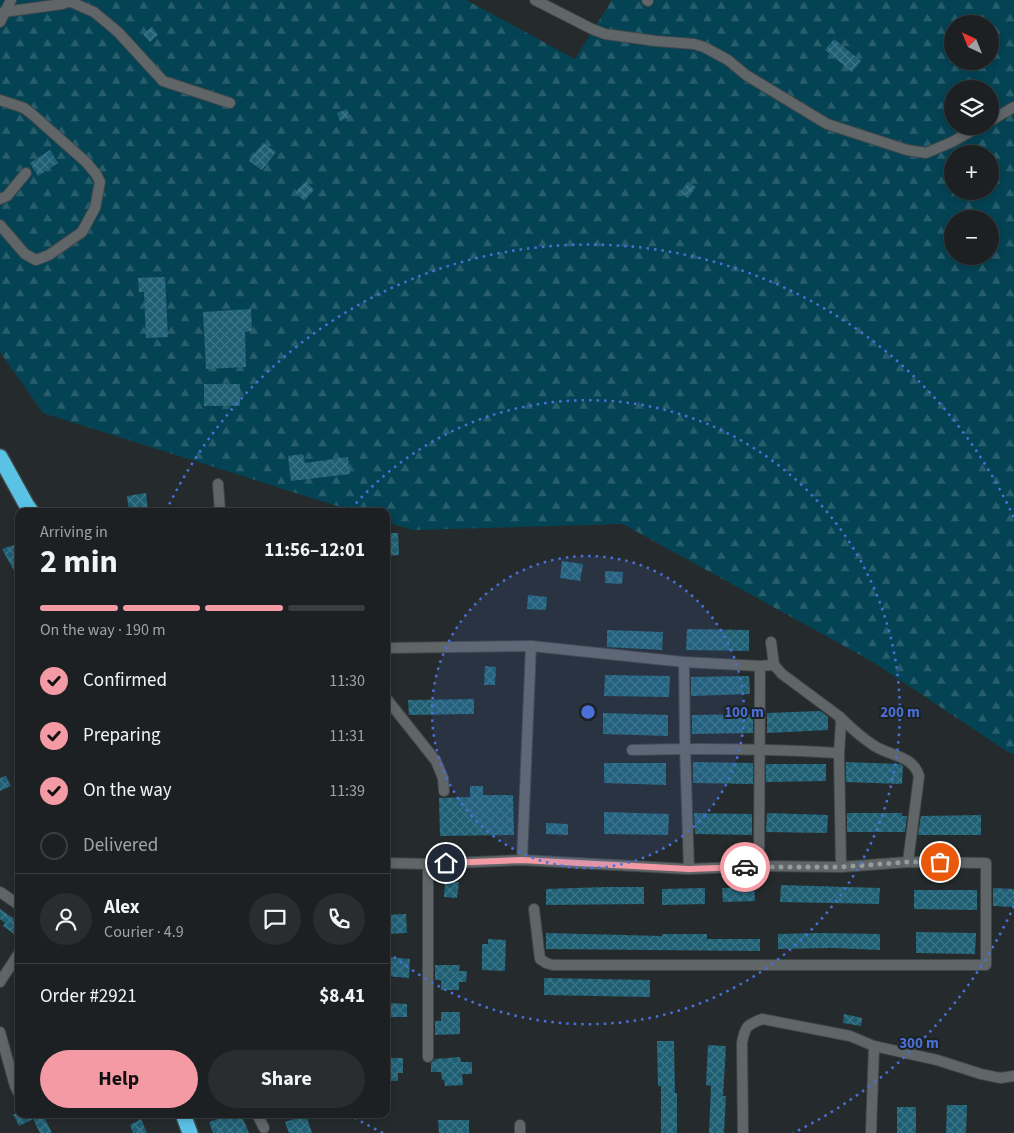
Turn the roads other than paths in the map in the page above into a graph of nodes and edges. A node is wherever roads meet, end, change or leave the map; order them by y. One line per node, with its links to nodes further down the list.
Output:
1 (11, 0): 4 (street)
2 (536, 0): 9 (street)
3 (73, 1): 4 (street); 6 (street)
4 (2, 17)
5 (0, 100): 12 (street)
6 (230, 103)
7 (1014, 108): 8 (street)
8 (999, 116)
9 (962, 135)
10 (26, 173): 11 (street)
11 (0, 199)
12 (0, 225)
13 (2, 464): 15 (highway)
14 (218, 484): 16 (street)
15 (29, 508)
16 (220, 508)
17 (771, 642): 21 (street)
18 (531, 646): 19 (street); 20 (street); 30 (street)
19 (390, 648)
20 (684, 662): 22 (street); 25 (street)
21 (774, 665): 22 (street); 24 (street)
22 (760, 666): 26 (street)
23 (390, 703): 29 (street)
24 (840, 717): 28 (street); 31 (street)
25 (684, 748): 26 (street); 27 (street); 36 (street)
26 (760, 749): 28 (street); 34 (street)
27 (632, 750)
28 (839, 753): 35 (street)
29 (444, 791)
30 (522, 860): 33 (street); 36 (street)
31 (908, 862): 35 (street); 39 (street)
32 (390, 863): 33 (street)
33 (428, 864): 44 (street)
34 (758, 866): 35 (street); 36 (street)
35 (841, 867)
36 (689, 869)
37 (0, 892): 38 (street)
38 (15, 902)
39 (534, 908)
40 (15, 965): 41 (street)
41 (0, 982)
42 (0, 1032): 46 (street)
43 (874, 1046): 45 (street); 51 (street); 52 (street)
44 (428, 1057)
45 (1014, 1076)
46 (15, 1086)
47 (184, 1118): 50 (highway)
48 (259, 1118): 49 (street)
49 (264, 1128)
50 (190, 1133)
51 (743, 1133)
52 (871, 1133)

